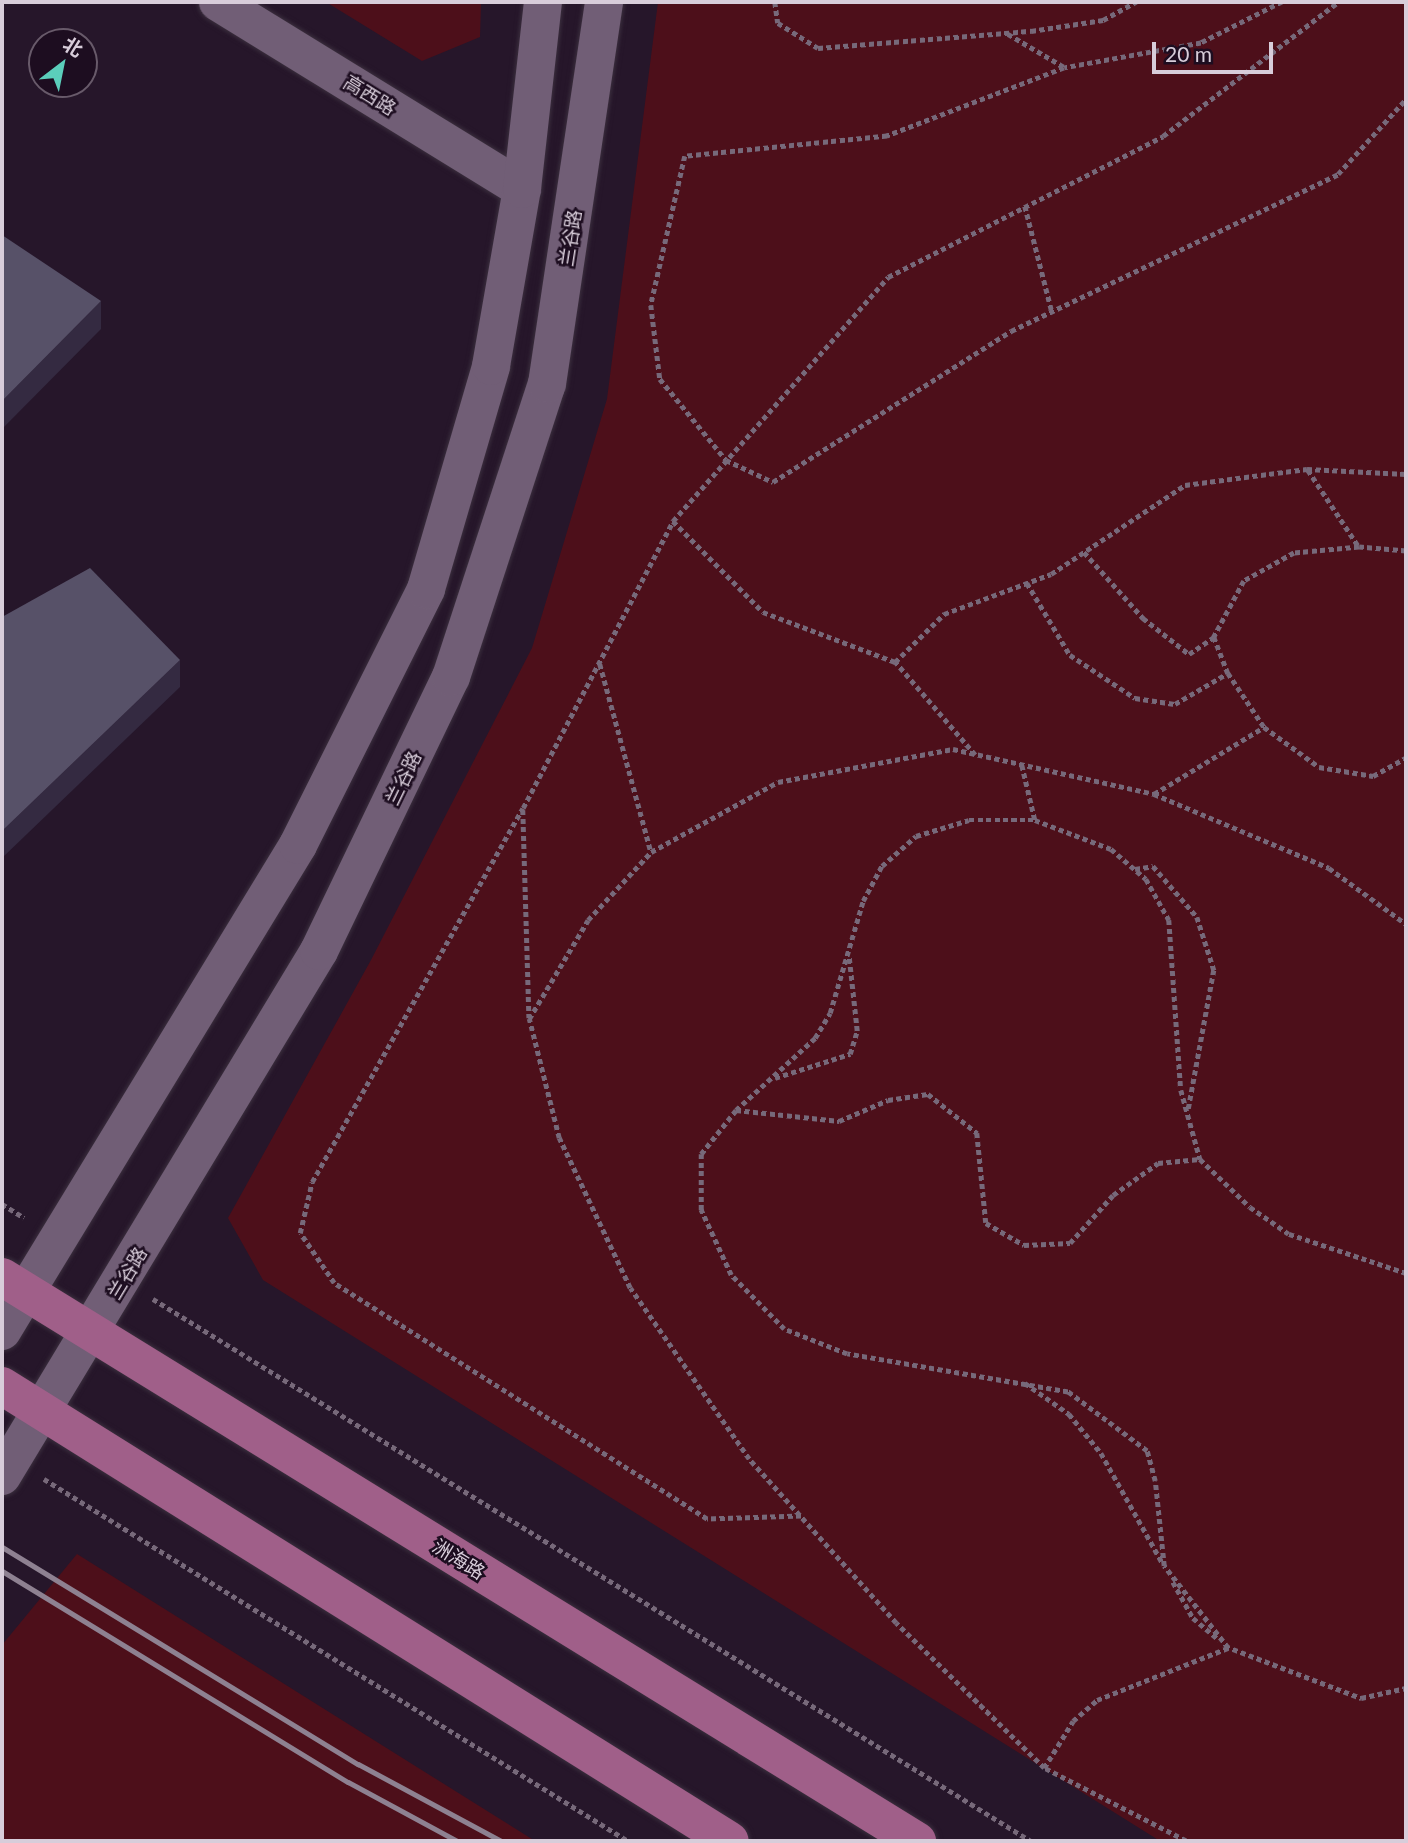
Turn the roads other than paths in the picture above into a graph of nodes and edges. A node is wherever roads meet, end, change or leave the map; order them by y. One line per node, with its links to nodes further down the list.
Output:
1 (218, 2): 4 (street, 高西路)
2 (543, 2): 4 (street)
3 (604, 2): 7 (street, 兰谷路)
4 (522, 189): 5 (street)
5 (14, 1285): 6 (street); 7 (main road, 洲海路)
6 (2, 1331)
7 (92, 1332): 9 (street, 兰谷路); 12 (main road, 洲海路)
8 (2, 1386): 9 (main road)
9 (42, 1412): 10 (street, 兰谷路); 11 (main road)
10 (7, 1468)
11 (730, 1841)
12 (917, 1841)

